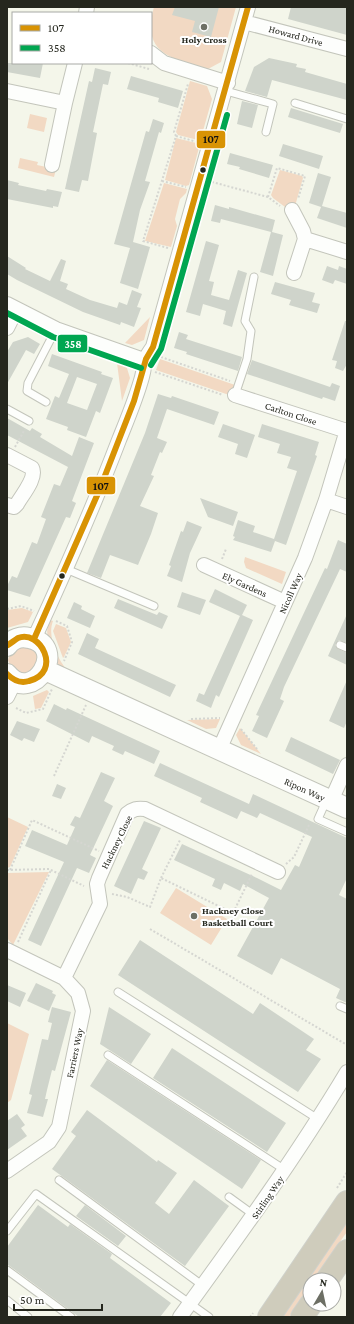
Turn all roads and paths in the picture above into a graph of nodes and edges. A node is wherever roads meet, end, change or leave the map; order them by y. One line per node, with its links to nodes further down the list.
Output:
1 (248, 7): 2 (street)
2 (244, 22): 3 (street, Howard Drive); 9 (street)
3 (347, 49)
4 (152, 54): 9 (street)
5 (74, 64): 11 (street)
6 (132, 64): 7 (path)
7 (155, 70)
8 (189, 79): 15 (path)
9 (227, 87): 14 (lane); 16 (street)
10 (7, 91): 11 (street)
11 (65, 103): 17 (street)
12 (295, 104): 13 (lane)
13 (347, 118)
14 (266, 132)
15 (176, 136): 16 (path); 18 (path)
16 (210, 146): 19 (street)
17 (52, 166)
18 (162, 181): 19 (path); 23 (path)
19 (200, 185): 20 (path); 23 (street)
20 (268, 197): 21 (path); 21 (path)
21 (292, 210): 22 (street)
22 (305, 239): 24 (street); 25 (street)
23 (181, 252): 30 (street)
24 (347, 252)
25 (294, 272)
26 (254, 277): 31 (lane)
27 (12, 307): 28 (street); 29 (street)
28 (7, 328)
29 (56, 329): 30 (street); 32 (lane)
30 (145, 360): 31 (path); 31 (path); 41 (street)
31 (237, 390): 35 (street, Carlton Close)
32 (46, 402)
33 (7, 409): 34 (lane)
34 (29, 421): 36 (path)
35 (347, 430): 37 (street, Nicoll Way)
36 (9, 455): 38 (street)
37 (326, 500): 39 (street); 42 (street, Nicoll Way)
38 (7, 505)
39 (347, 507)
40 (204, 565): 42 (street, Ely Gardens)
41 (66, 569): 43 (lane); 47 (street)
42 (285, 602): 56 (street, Nicoll Way)
43 (154, 606)
44 (7, 609): 45 (path)
45 (35, 611)
46 (55, 620): 49 (path)
47 (34, 639): 48 (street); 49 (street)
48 (7, 646)
49 (54, 673): 50 (street); 52 (path); 56 (street, Ripon Way)
50 (10, 684)
51 (88, 702): 59 (path)
52 (16, 708)
53 (224, 718): 54 (path)
54 (188, 719)
55 (238, 725): 57 (path)
56 (219, 750): 60 (street, Ripon Way)
57 (261, 753)
58 (347, 765): 60 (street)
59 (54, 776)
60 (339, 803): 63 (lane)
61 (310, 822): 68 (path)
62 (185, 828): 64 (street, Hackney Close); 65 (street, Hackney Close); 69 (path)
63 (347, 832)
64 (109, 856): 66 (path); 70 (street, Hackney Close)
65 (258, 862): 68 (street, Hackney Close); 69 (path)
66 (8, 870): 67 (path)
67 (51, 870): 70 (path); 72 (path)
68 (278, 872)
69 (162, 878): 70 (path)
70 (99, 894): 73 (street, Hackney Close)
71 (150, 929): 77 (path)
72 (9, 952): 73 (street, Farriers Way)
73 (64, 978): 82 (street, Farriers Way)
74 (118, 992): 80 (lane)
75 (340, 1006): 76 (lane)
76 (347, 1009)
77 (347, 1045)
78 (108, 1055): 81 (lane)
79 (347, 1072): 80 (street, Stirling Way)
80 (318, 1120): 81 (street, Stirling Way)
81 (285, 1170): 86 (street, Stirling Way)
82 (7, 1171)
83 (59, 1180): 91 (lane)
84 (229, 1197): 86 (lane)
85 (347, 1202): 98 (highway)
86 (254, 1215): 91 (street, Stirling Way)
87 (7, 1231): 93 (lane)
88 (347, 1251): 90 (highway)
89 (7, 1270): 95 (lane)
90 (333, 1272)
91 (202, 1285): 93 (street, Stirling Way)
92 (7, 1300): 94 (lane)
93 (190, 1304): 96 (street, Stirling Way); 97 (lane)
94 (28, 1317)
95 (71, 1317)
96 (180, 1317)
97 (209, 1317)
98 (269, 1317)

